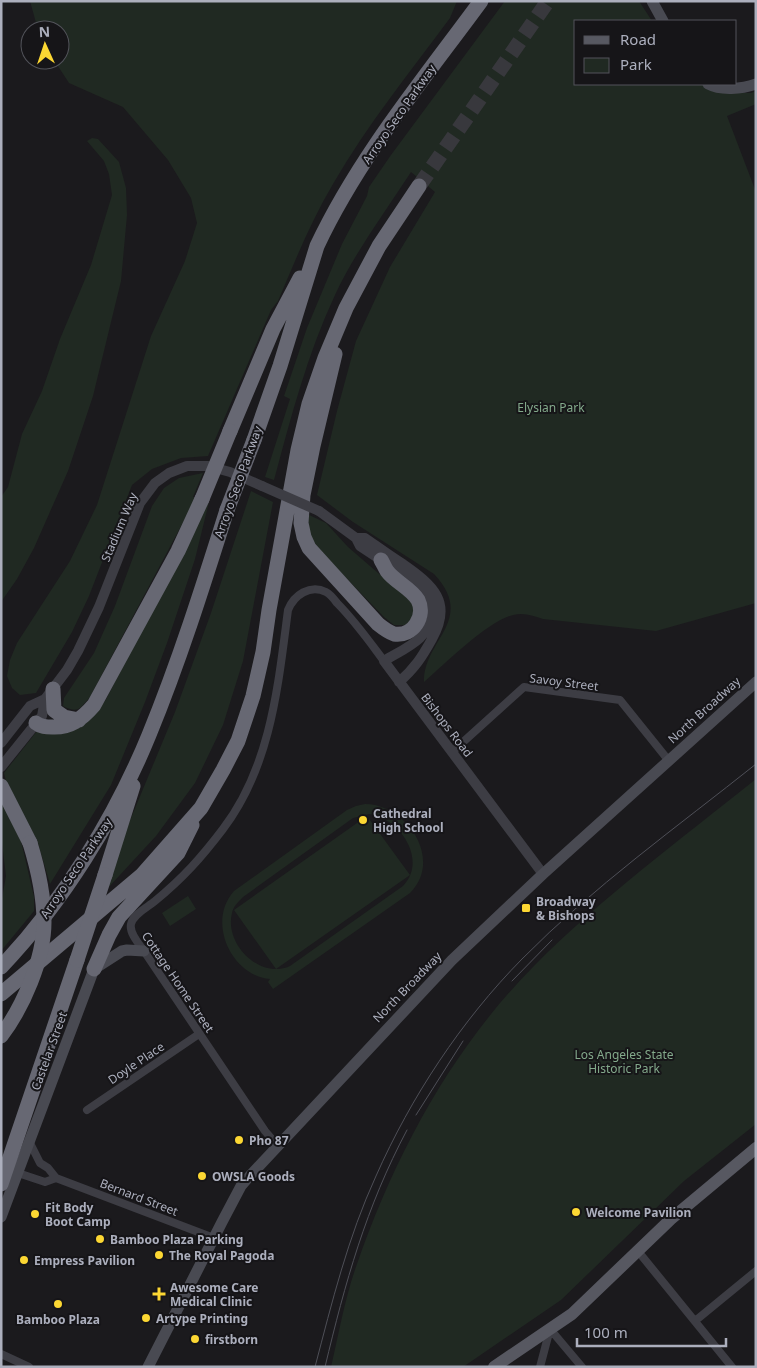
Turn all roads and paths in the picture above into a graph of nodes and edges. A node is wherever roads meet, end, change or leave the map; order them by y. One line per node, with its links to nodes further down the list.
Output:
1 (481, 1): 7 (highway, Arroyo Seco Parkway)
2 (652, 1): 3 (main road)
3 (662, 20)
4 (756, 84): 5 (main road)
5 (710, 85)
6 (419, 186): 8 (highway)
7 (317, 246): 16 (highway, bridge); 18 (highway, Arroyo Seco Parkway, bridge)
8 (346, 308): 10 (highway); 24 (highway)
9 (356, 538): 10 (street, Stadium Way); 13 (street, Stadium Way); 15 (street, Stadium Way, bridge)
10 (381, 560): 12 (street, Stadium Way)
11 (328, 593): 12 (street, Bishops Road); 26 (street, Cottage Home Street)
12 (384, 661): 13 (street, Bishops Road)
13 (399, 682): 20 (street, Bishops Road)
14 (756, 682): 21 (main road, North Broadway)
15 (49, 694): 16 (highway); 17 (street, Stadium Way); 19 (street, Stadium Way)
16 (78, 720): 17 (highway)
17 (36, 723): 22 (street, Stadium Way)
18 (148, 737): 27 (highway, Arroyo Seco Parkway); 38 (highway, bridge)
19 (1, 743)
20 (452, 752): 21 (street, Savoy Street); 25 (street, Bishops Road)
21 (669, 761): 25 (main road, North Broadway)
22 (1, 767)
23 (1, 786): 31 (highway, bridge)
24 (201, 808): 28 (highway); 29 (highway)
25 (543, 874): 34 (main road, North Broadway)
26 (144, 951): 28 (main road); 30 (street, Cottage Home Street)
27 (1, 967)
28 (94, 969): 33 (main road, Castelar Street)
29 (1, 994)
30 (199, 1034): 32 (street, Doyle Place); 34 (street, Cottage Home Street)
31 (1, 1036)
32 (87, 1110)
33 (30, 1143): 36 (main road, Castelar Street); 37 (street, Bernard Street)
34 (277, 1145): 40 (main road, North Broadway)
35 (756, 1148): 41 (main road)
36 (18, 1172): 37 (street, Bernard Street); 39 (main road, Castelar Street)
37 (56, 1178): 40 (street, Bernard Street)
38 (1, 1184)
39 (1, 1217)
40 (214, 1238): 47 (main road, North Broadway)
41 (637, 1250): 43 (street); 44 (main road)
42 (756, 1271): 43 (street)
43 (695, 1320): 51 (street)
44 (550, 1329): 48 (main road); 49 (street); 50 (street)
45 (1, 1354): 46 (street)
46 (30, 1367)
47 (148, 1367)
48 (494, 1367)
49 (540, 1367)
50 (582, 1367)
51 (732, 1367)

